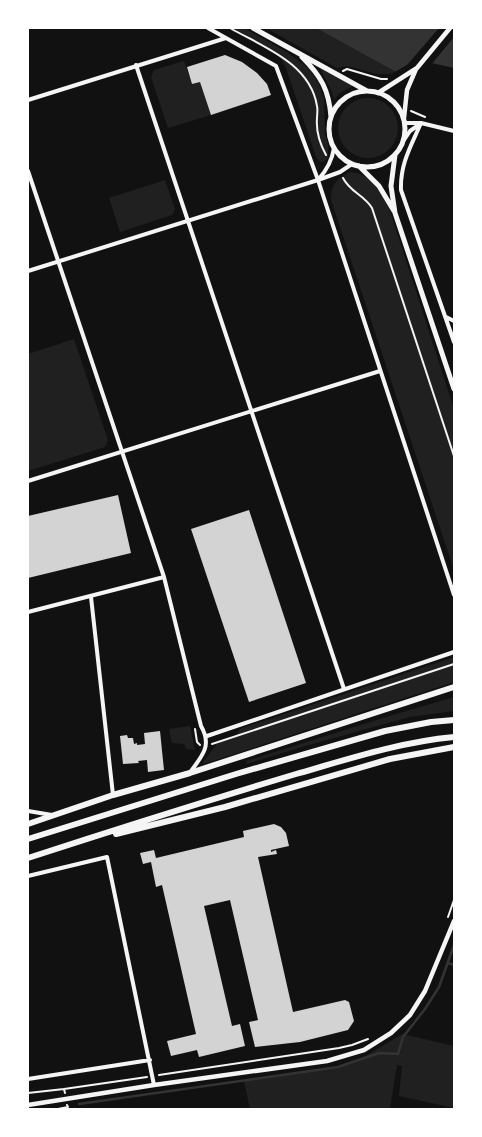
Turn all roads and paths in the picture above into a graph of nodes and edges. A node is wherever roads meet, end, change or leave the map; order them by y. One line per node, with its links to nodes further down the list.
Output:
1 (208, 28): 5 (street)
2 (230, 28): 13 (path)
3 (253, 28): 6 (main road)
4 (450, 28): 8 (street)
5 (226, 38): 7 (street); 30 (street)
6 (298, 53): 12 (main road); 18 (main road)
7 (136, 66): 15 (street); 32 (street)
8 (416, 68): 10 (street); 19 (street)
9 (342, 72): 10 (path)
10 (396, 79): 14 (street)
11 (320, 87): 13 (path)
12 (367, 91): 14 (main road); 18 (main road)
13 (313, 93): 25 (path)
14 (378, 93): 19 (main road)
15 (28, 100)
16 (411, 111): 17 (path)
17 (417, 114)
18 (331, 119): 23 (main road)
19 (404, 120): 20 (street); 22 (main road)
20 (422, 123): 21 (street); 22 (street); 35 (street)
21 (454, 131)
22 (404, 140): 24 (main road)
23 (334, 148): 26 (main road); 30 (street)
24 (395, 155): 27 (main road); 31 (main road)
25 (328, 159)
26 (352, 164): 27 (main road); 30 (street)
27 (359, 166): 31 (main road)
28 (28, 171): 33 (street)
29 (342, 176): 42 (path)
30 (318, 180): 32 (street); 38 (street)
31 (395, 213): 39 (main road)
32 (189, 220): 33 (street); 40 (street)
33 (59, 260): 34 (street); 41 (street)
34 (28, 270)
35 (446, 317): 36 (street); 37 (street)
36 (454, 321)
37 (454, 339)
38 (380, 371): 40 (street); 45 (street)
39 (454, 389)
40 (252, 411): 41 (street); 51 (street)
41 (122, 452): 43 (street); 44 (street)
42 (454, 456)
43 (28, 481)
44 (164, 577): 46 (street); 54 (street)
45 (454, 595)
46 (92, 596): 47 (street); 60 (street)
47 (28, 612)
48 (454, 652): 51 (street)
49 (454, 664): 56 (path)
50 (454, 687): 59 (highway)
51 (344, 689): 54 (street)
52 (454, 720): 64 (highway)
53 (194, 725): 57 (path)
54 (206, 736): 59 (street)
55 (454, 737): 65 (highway)
56 (217, 744)
57 (202, 746)
58 (454, 748): 65 (highway)
59 (190, 773): 60 (highway)
60 (113, 795): 62 (highway)
61 (28, 811): 62 (street)
62 (54, 815): 63 (highway)
63 (28, 824)
64 (28, 839)
65 (54, 849): 66 (highway)
66 (28, 858)
67 (28, 876): 72 (street)
68 (454, 900): 69 (path)
69 (447, 918)
70 (454, 921): 76 (street)
71 (370, 1038): 73 (path)
72 (150, 1060): 75 (street); 76 (street)
73 (166, 1074)
74 (143, 1077): 77 (path)
75 (28, 1079)
76 (154, 1085): 81 (street)
77 (64, 1089): 78 (path); 79 (path)
78 (28, 1093)
79 (64, 1093)
80 (67, 1104): 82 (path)
81 (28, 1105)
82 (53, 1110)

